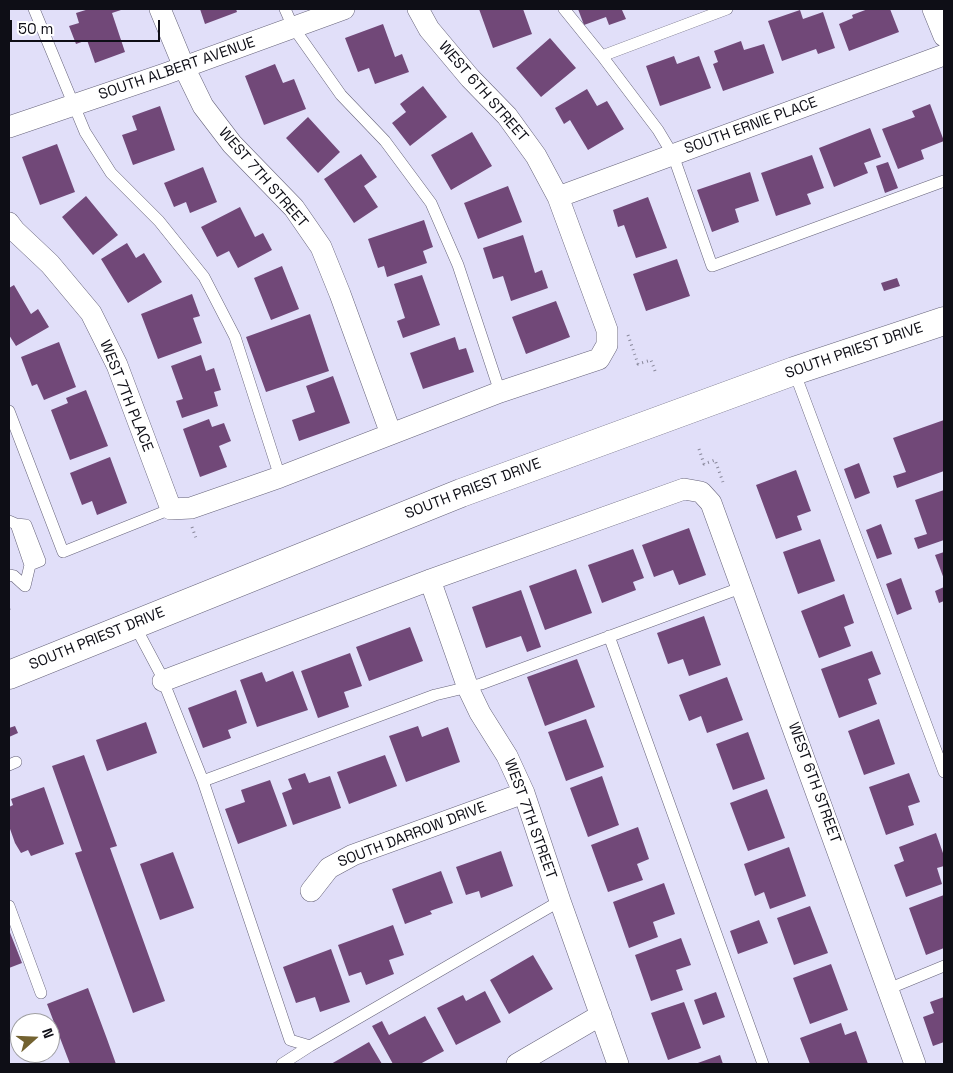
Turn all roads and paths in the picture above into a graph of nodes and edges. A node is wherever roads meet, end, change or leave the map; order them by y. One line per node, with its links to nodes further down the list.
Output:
1 (34, 9): 13 (lane)
2 (160, 9): 12 (street, WEST 7TH STREET)
3 (344, 9): 8 (street, SOUTH ALBERT AVENUE)
4 (418, 9): 17 (street, WEST 6TH STREET)
5 (564, 9): 11 (lane)
6 (728, 9): 11 (lane)
7 (933, 9): 9 (street)
8 (289, 18): 12 (street, SOUTH ALBERT AVENUE); 23 (lane)
9 (944, 36)
10 (944, 55): 15 (street, SOUTH ERNIE PLACE)
11 (602, 56): 15 (lane)
12 (184, 67): 13 (street, SOUTH ALBERT AVENUE); 25 (street, WEST 7TH STREET)
13 (73, 105): 14 (street, SOUTH ALBERT AVENUE); 27 (lane)
14 (9, 127)
15 (673, 155): 16 (lane); 17 (street, SOUTH ERNIE PLACE)
16 (944, 181)
17 (558, 197): 20 (street, WEST 6TH STREET)
18 (9, 223): 29 (street, WEST 7TH PLACE)
19 (944, 321): 22 (main road, SOUTH PRIEST DRIVE)
20 (616, 340): 21 (path); 23 (street)
21 (655, 371)
22 (794, 371): 34 (main road, SOUTH PRIEST DRIVE); 39 (lane)
23 (500, 392): 25 (street)
24 (9, 411): 29 (lane)
25 (391, 434): 27 (street)
26 (699, 449): 28 (path)
27 (280, 477): 29 (street)
28 (725, 486)
29 (171, 509)
30 (12, 522): 31 (lane)
31 (9, 575)
32 (430, 580): 33 (street, WEST 6TH STREET); 37 (street); 38 (street, WEST 7TH STREET)
33 (743, 587): 35 (lane); 46 (street, WEST 6TH STREET)
34 (134, 624): 36 (main road, SOUTH PRIEST DRIVE); 37 (lane)
35 (608, 636): 38 (lane); 53 (lane)
36 (9, 675)
37 (163, 681): 40 (lane)
38 (468, 688): 40 (lane); 41 (street, WEST 7TH STREET)
39 (944, 772)
40 (203, 781): 49 (lane)
41 (524, 793): 42 (street, SOUTH DARROW DRIVE); 43 (street, WEST 7TH STREET)
42 (311, 891)
43 (560, 901): 48 (street, WEST 7TH STREET); 49 (lane)
44 (9, 906): 47 (lane)
45 (944, 966): 46 (lane)
46 (888, 989): 54 (street, WEST 6TH STREET)
47 (41, 992)
48 (601, 1015): 51 (street); 52 (street, WEST 7TH STREET)
49 (310, 1046): 50 (lane)
50 (282, 1064)
51 (517, 1064)
52 (618, 1064)
53 (764, 1064)
54 (915, 1064)

